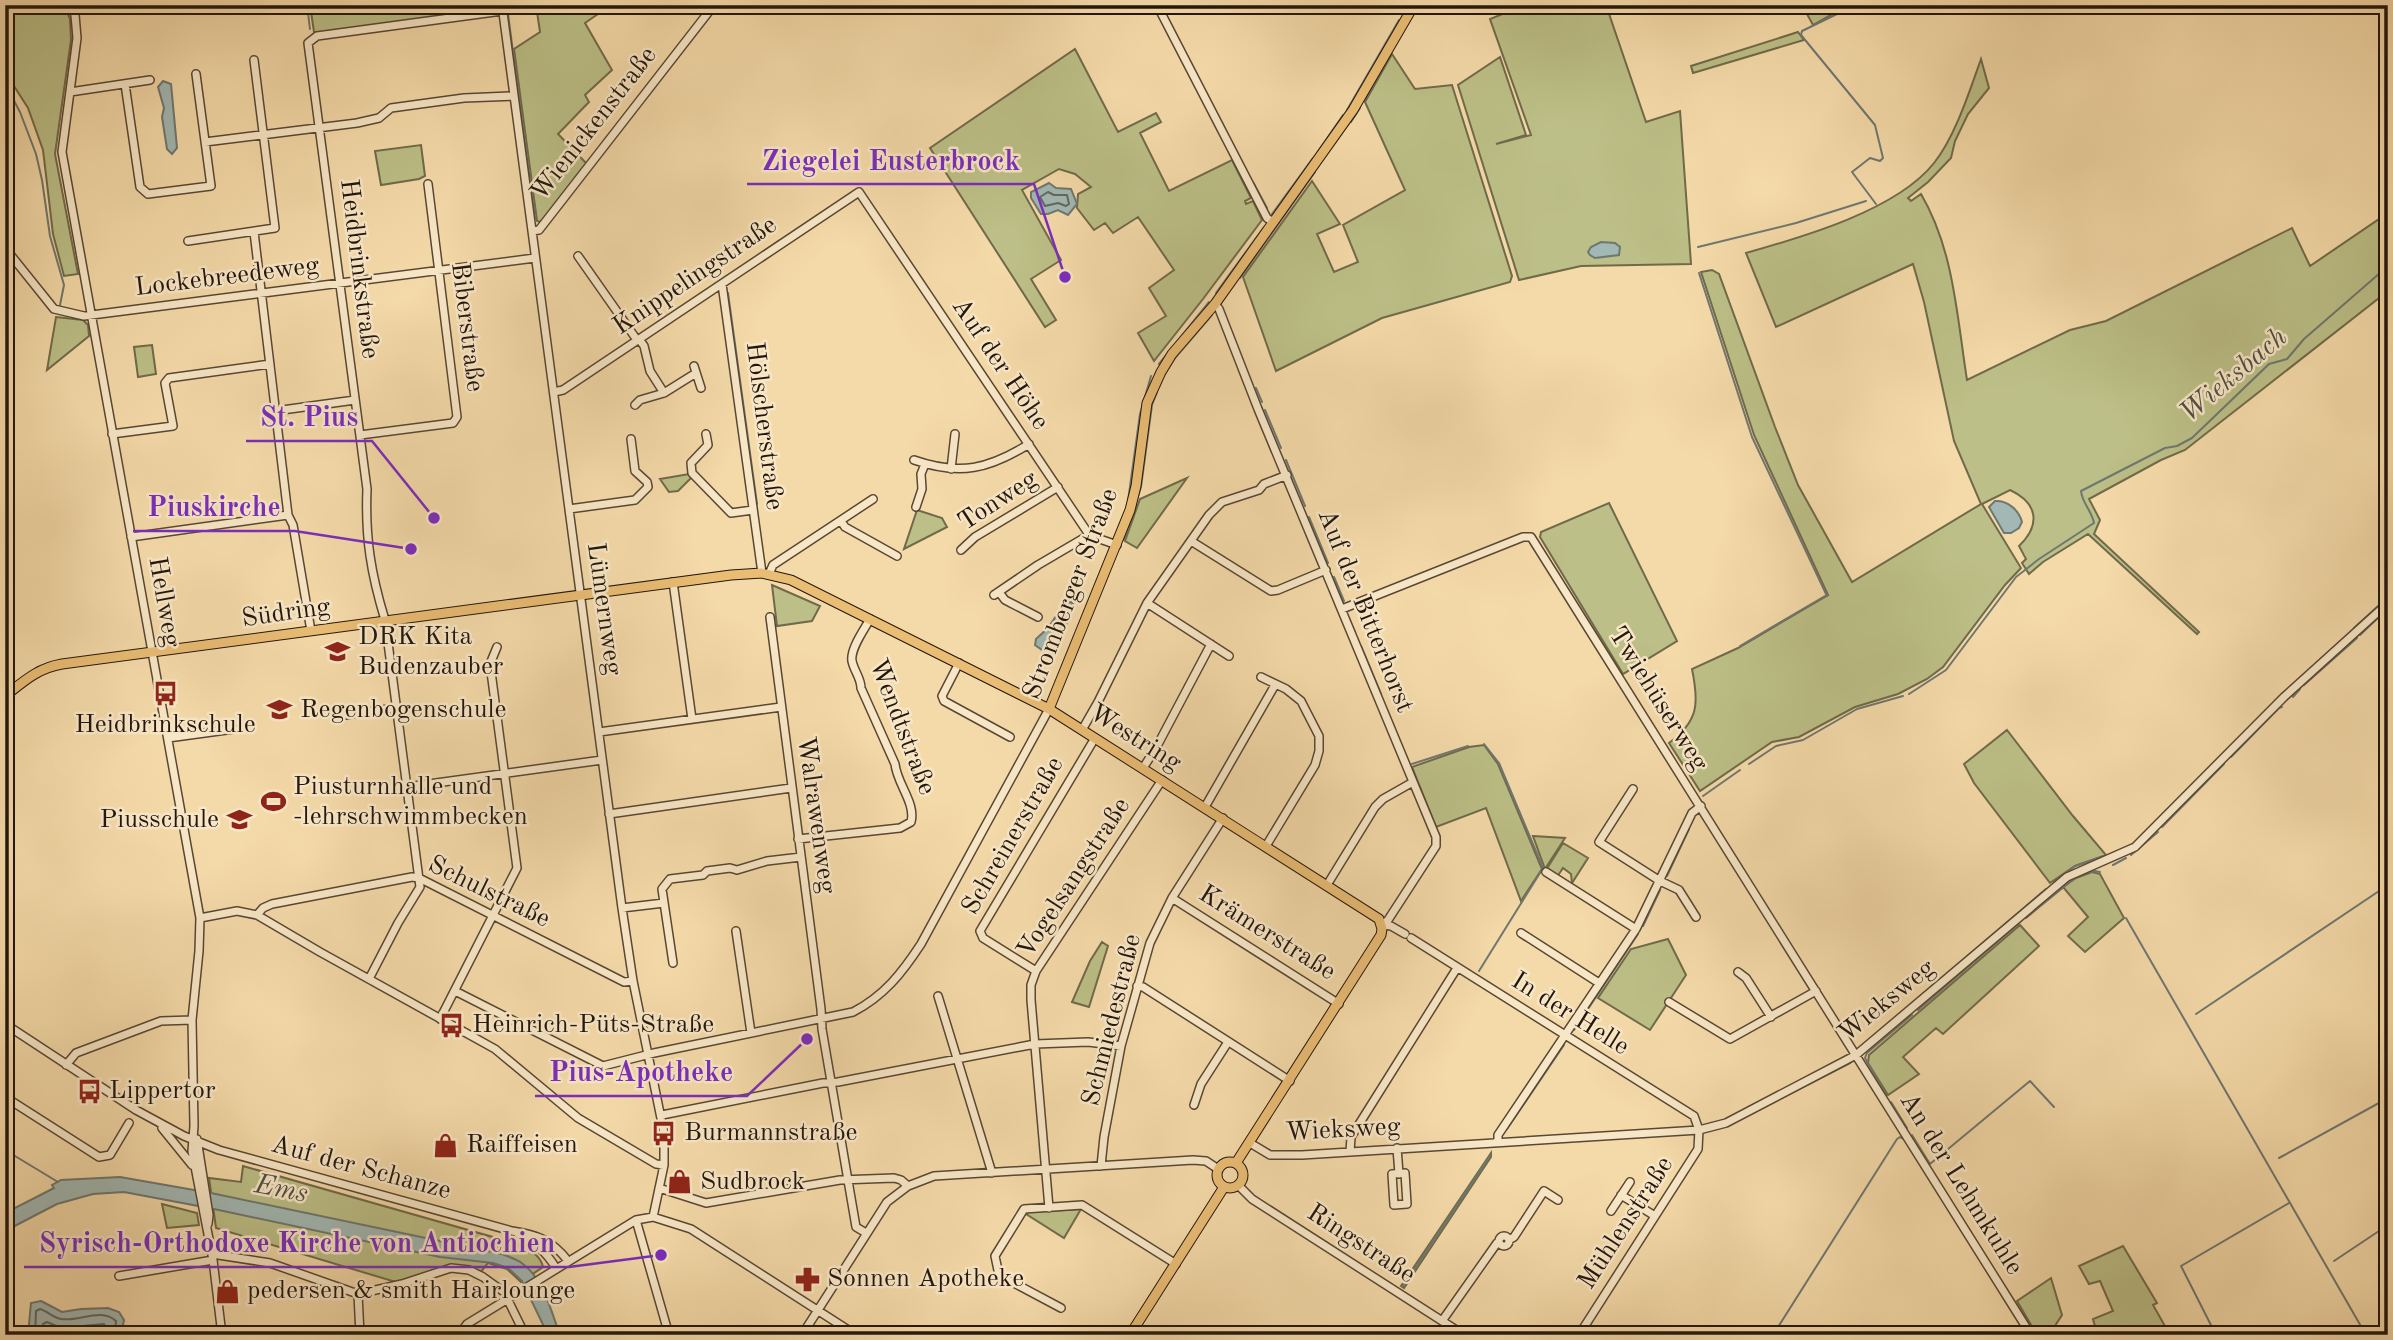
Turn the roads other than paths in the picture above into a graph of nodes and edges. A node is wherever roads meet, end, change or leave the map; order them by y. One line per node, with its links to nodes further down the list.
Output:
1 (70, 5): 10 (street, Hellweg)
2 (714, 5): 18 (street, Wienickenstraße)
3 (1157, 5): 17 (street)
4 (1414, 5): 17 (main road, Stromberger Straße)
5 (502, 8): 11 (street, Lümernweg); 12 (street, Heidbrinkstraße)
6 (254, 61): 13 (street)
7 (196, 74): 14 (street)
8 (150, 80): 9 (street)
9 (125, 84): 10 (street); 14 (street)
10 (69, 92): 29 (street, Hellweg)
11 (513, 96): 12 (street); 18 (street, Lümernweg)
12 (319, 127): 13 (street); 25 (street, Heidbrinkstraße)
13 (263, 134): 14 (street); 19 (street)
14 (205, 142)
15 (428, 184): 24 (street, Biberstraße)
16 (859, 192): 26 (street, Knippelingstraße); 43 (street, Auf der Höhe)
17 (1273, 222): 28 (main road, Stromberger Straße)
18 (532, 231): 23 (street, Lümernweg)
19 (254, 232): 20 (street); 27 (street)
20 (188, 241)
21 (5, 248): 29 (street, Lockebreedeweg)
22 (579, 257): 30 (street)
23 (536, 258): 24 (street, Lockebreedeweg); 33 (street, Lümernweg)
24 (439, 271): 25 (street, Lockebreedeweg); 41 (street, Biberstraße)
25 (340, 283): 27 (street, Lockebreedeweg); 35 (street, Heidbrinkstraße)
26 (722, 284): 30 (street, Knippelingstraße); 52 (street, Hölscherstraße)
27 (261, 292): 29 (street, Lockebreedeweg); 31 (street)
28 (1215, 304): 47 (street, Auf der Bitterhorst); 58 (main road, Stromberger Straße)
29 (90, 316): 38 (street, Hellweg)
30 (638, 340): 33 (street, Knippelingstraße); 34 (street)
31 (270, 364): 37 (street); 38 (street)
32 (701, 388): 34 (street)
33 (554, 392): 51 (street, Lümernweg)
34 (664, 393): 36 (street)
35 (355, 400): 37 (street); 41 (street, Heidbrinkstraße)
36 (635, 405)
37 (275, 411): 53 (street)
38 (112, 434): 56 (street, Hellweg)
39 (706, 434): 52 (street)
40 (955, 434): 46 (street)
41 (360, 435): 71 (street, Heidbrinkstraße)
42 (631, 439): 51 (street)
43 (1029, 444): 46 (street); 48 (street, Auf der Höhe)
44 (914, 460): 45 (street)
45 (925, 464): 46 (street); 50 (street)
46 (951, 469)
47 (1287, 475): 57 (street); 61 (street, Auf der Bitterhorst)
48 (1058, 487): 55 (street, Auf der Höhe); 59 (street, Tonweg)
49 (873, 499): 54 (street)
50 (916, 507)
51 (569, 509): 64 (street, Lümernweg)
52 (753, 510): 62 (street, Hölscherstraße)
53 (288, 514): 56 (street); 72 (street)
54 (841, 521): 60 (street); 62 (street)
55 (1089, 535): 58 (street); 69 (street)
56 (131, 537): 75 (street, Hellweg)
57 (1191, 541): 61 (street); 65 (street)
58 (1117, 545): 83 (main road, Stromberger Straße)
59 (961, 550)
60 (897, 556)
61 (1326, 570): 67 (street, Auf der Bitterhorst)
62 (766, 573): 63 (main road, Westring); 70 (main road, Westring)
63 (673, 582): 64 (main road, Westring); 85 (street)
64 (581, 595): 71 (main road, Südring); 88 (street, Lümernweg)
65 (1147, 603): 73 (street); 87 (street)
66 (2388, 604): 146 (street, Wieksweg)
67 (1342, 609): 96 (street, Auf der Bitterhorst); 100 (street, Twiehüserweg)
68 (770, 617): 81 (street, Walrawenweg)
69 (1038, 617)
70 (870, 619): 77 (main road, Westring); 104 (street, Wendtstraße)
71 (385, 620): 72 (main road, Südring); 82 (street, Heidbrinkstraße)
72 (311, 631): 75 (main road, Südring)
73 (1211, 644): 76 (street); 93 (street)
74 (497, 647): 94 (street)
75 (152, 651): 80 (main road, Südring); 90 (street, Hellweg)
76 (1229, 656)
77 (959, 663): 83 (main road, Westring); 89 (street)
78 (1261, 677): 79 (street)
79 (1275, 685): 101 (street); 105 (street)
80 (5, 696)
81 (781, 707): 85 (street); 98 (street, Walrawenweg)
82 (396, 708): 84 (street); 97 (street, Heidbrinkstraße)
83 (1049, 709): 87 (main road, Westring); 137 (street, Stromberger Straße)
84 (345, 715)
85 (692, 719): 88 (street)
86 (234, 729): 90 (street)
87 (1082, 730): 91 (main road, Westring)
88 (599, 732): 92 (street, Lümernweg)
89 (1010, 737)
90 (168, 738): 117 (street, Hellweg)
91 (1096, 738): 93 (main road, Westring); 124 (street, Schreinerstraße)
92 (602, 760): 94 (street); 102 (street, Lümernweg)
93 (1143, 768): 95 (main road, Westring)
94 (504, 774): 97 (street); 115 (street)
95 (1162, 780): 101 (main road, Westring); 124 (street, Vogelsangstraße)
96 (1413, 782): 110 (street); 118 (street, Auf der Bitterhorst)
97 (407, 787): 108 (street, Heidbrinkstraße)
98 (791, 788): 102 (street); 104 (street, Walrawenweg)
99 (1633, 789): 109 (street)
100 (1700, 806): 109 (street); 131 (street, Twiehüserweg)
101 (1205, 807): 103 (main road, Westring)
102 (609, 814): 113 (street, Lümernweg)
103 (1223, 818): 105 (main road, Westring); 111 (street, Schmiedestraße)
104 (798, 839): 106 (street, Walrawenweg)
105 (1266, 846): 110 (main road, Westring)
106 (801, 857): 112 (street); 137 (street, Walrawenweg)
107 (1546, 872): 119 (street)
108 (419, 878): 114 (street, Schulstraße); 115 (street, Schulstraße); 126 (street, Heidbrinkstraße)
109 (1660, 881): 116 (street); 119 (street)
110 (1327, 885): 118 (main road, Westring)
111 (1172, 898): 129 (street, Schmiedestraße); 134 (street, Krämerstraße)
112 (664, 903): 113 (street); 122 (street)
113 (622, 908): 127 (street, Lümernweg)
114 (257, 915): 117 (street, Schulstraße); 126 (street)
115 (493, 916): 127 (street, Schulstraße); 130 (street)
116 (1696, 917)
117 (200, 918): 138 (street, Hellweg)
118 (1381, 925): 123 (street, In der Helle); 134 (main road)
119 (1636, 929): 128 (street)
120 (736, 931): 140 (street)
121 (1521, 933): 128 (street)
122 (673, 963)
123 (1457, 968): 141 (street, In der Helle); 161 (street)
124 (1036, 971): 143 (street, Vogelsangstraße)
125 (1738, 972): 135 (street)
126 (369, 979): 136 (street)
127 (633, 981): 145 (street, Lümernweg)
128 (1599, 983): 141 (street)
129 (1137, 986): 142 (street); 144 (street, Schmiedestraße)
130 (455, 991): 136 (street); 145 (street, Stromberger Straße)
131 (1816, 991): 135 (street); 146 (street, Twiehüserweg)
132 (938, 996): 147 (street)
133 (1669, 1002): 135 (street)
134 (1339, 1004): 149 (main road)
135 (1771, 1017)
136 (440, 1019): 163 (street)
137 (821, 1019): 140 (street, Stromberger Straße); 150 (street, Walrawenweg)
138 (192, 1020): 148 (street); 157 (street, Hellweg)
139 (5, 1024): 148 (street)
140 (751, 1032): 145 (street, Stromberger Straße)
141 (1565, 1035): 156 (street, In der Helle); 158 (street)
142 (1228, 1042): 149 (street); 152 (street)
143 (1035, 1044): 144 (street); 147 (street); 166 (street, Vogelsangstraße)
144 (1121, 1046): 164 (street, Schmiedestraße)
145 (649, 1055): 153 (street, Lümernweg)
146 (1856, 1055): 156 (street, Wieksweg); 208 (street, An der Lehmkuhle)
147 (957, 1060): 150 (street); 168 (street)
148 (66, 1065): 154 (street)
149 (1290, 1081): 159 (main road)
150 (831, 1082): 153 (street); 170 (street, Walrawenweg)
151 (5, 1097): 155 (street)
152 (1194, 1105)
153 (662, 1115): 163 (street, Lümernweg)
154 (157, 1122): 157 (street, Auf der Schanze); 165 (street)
155 (129, 1123)
156 (1699, 1130): 158 (street, Wieksweg); 181 (street, Mühlenstraße)
157 (195, 1141): 165 (street); 171 (street); 184 (street, Auf der Schanze)
158 (1498, 1142): 160 (street, Wieksweg)
159 (1250, 1143): 161 (street, Wieksweg); 162 (main road)
160 (1397, 1148): 161 (street, Wieksweg); 169 (street)
161 (1350, 1152)
162 (1236, 1163): 167 (main road); 174 (main road)
163 (664, 1165): 176 (street, Lümernweg)
164 (1101, 1166): 166 (street); 167 (street)
165 (194, 1167): 171 (street)
166 (1046, 1169): 168 (street); 179 (street, Vogelsangstraße)
167 (1218, 1169): 175 (main road)
168 (992, 1173): 173 (street)
169 (1399, 1174)
170 (848, 1180): 173 (street); 176 (street); 185 (street, Walrawenweg)
171 (199, 1182): 186 (street)
172 (1630, 1182): 177 (street)
173 (908, 1186): 185 (street)
174 (1239, 1186): 175 (main road); 195 (street, Ringstraße)
175 (1224, 1187): 188 (main road)
176 (659, 1188): 182 (street, Lümernweg)
177 (1621, 1195): 180 (street); 181 (street)
178 (1558, 1200): 195 (street)
179 (1049, 1208): 188 (street); 193 (street)
180 (1611, 1211)
181 (1655, 1216): 196 (street, Mühlenstraße)
182 (653, 1217): 183 (street); 194 (street)
183 (636, 1220): 187 (street); 202 (street)
184 (512, 1231): 187 (street, Auf der Schanze); 189 (street, Auf der Schanze)
185 (866, 1233): 194 (street)
186 (212, 1257): 190 (street); 191 (street); 197 (street)
187 (568, 1261): 189 (street)
188 (1176, 1264): 205 (main road)
189 (556, 1268): 192 (street)
190 (119, 1276)
191 (358, 1294): 192 (street); 199 (street)
192 (508, 1298): 200 (street); 201 (street)
193 (1061, 1308)
194 (818, 1310): 203 (street); 204 (street)
195 (1442, 1321): 206 (street, Ringstraße)
196 (1581, 1331): 207 (street)
197 (222, 1334): 198 (street)
198 (237, 1335)
199 (360, 1335)
200 (459, 1335)
201 (525, 1335)
202 (669, 1335)
203 (802, 1335)
204 (856, 1335)
205 (1130, 1335)
206 (1464, 1335)
207 (1593, 1335)
208 (2031, 1335)

